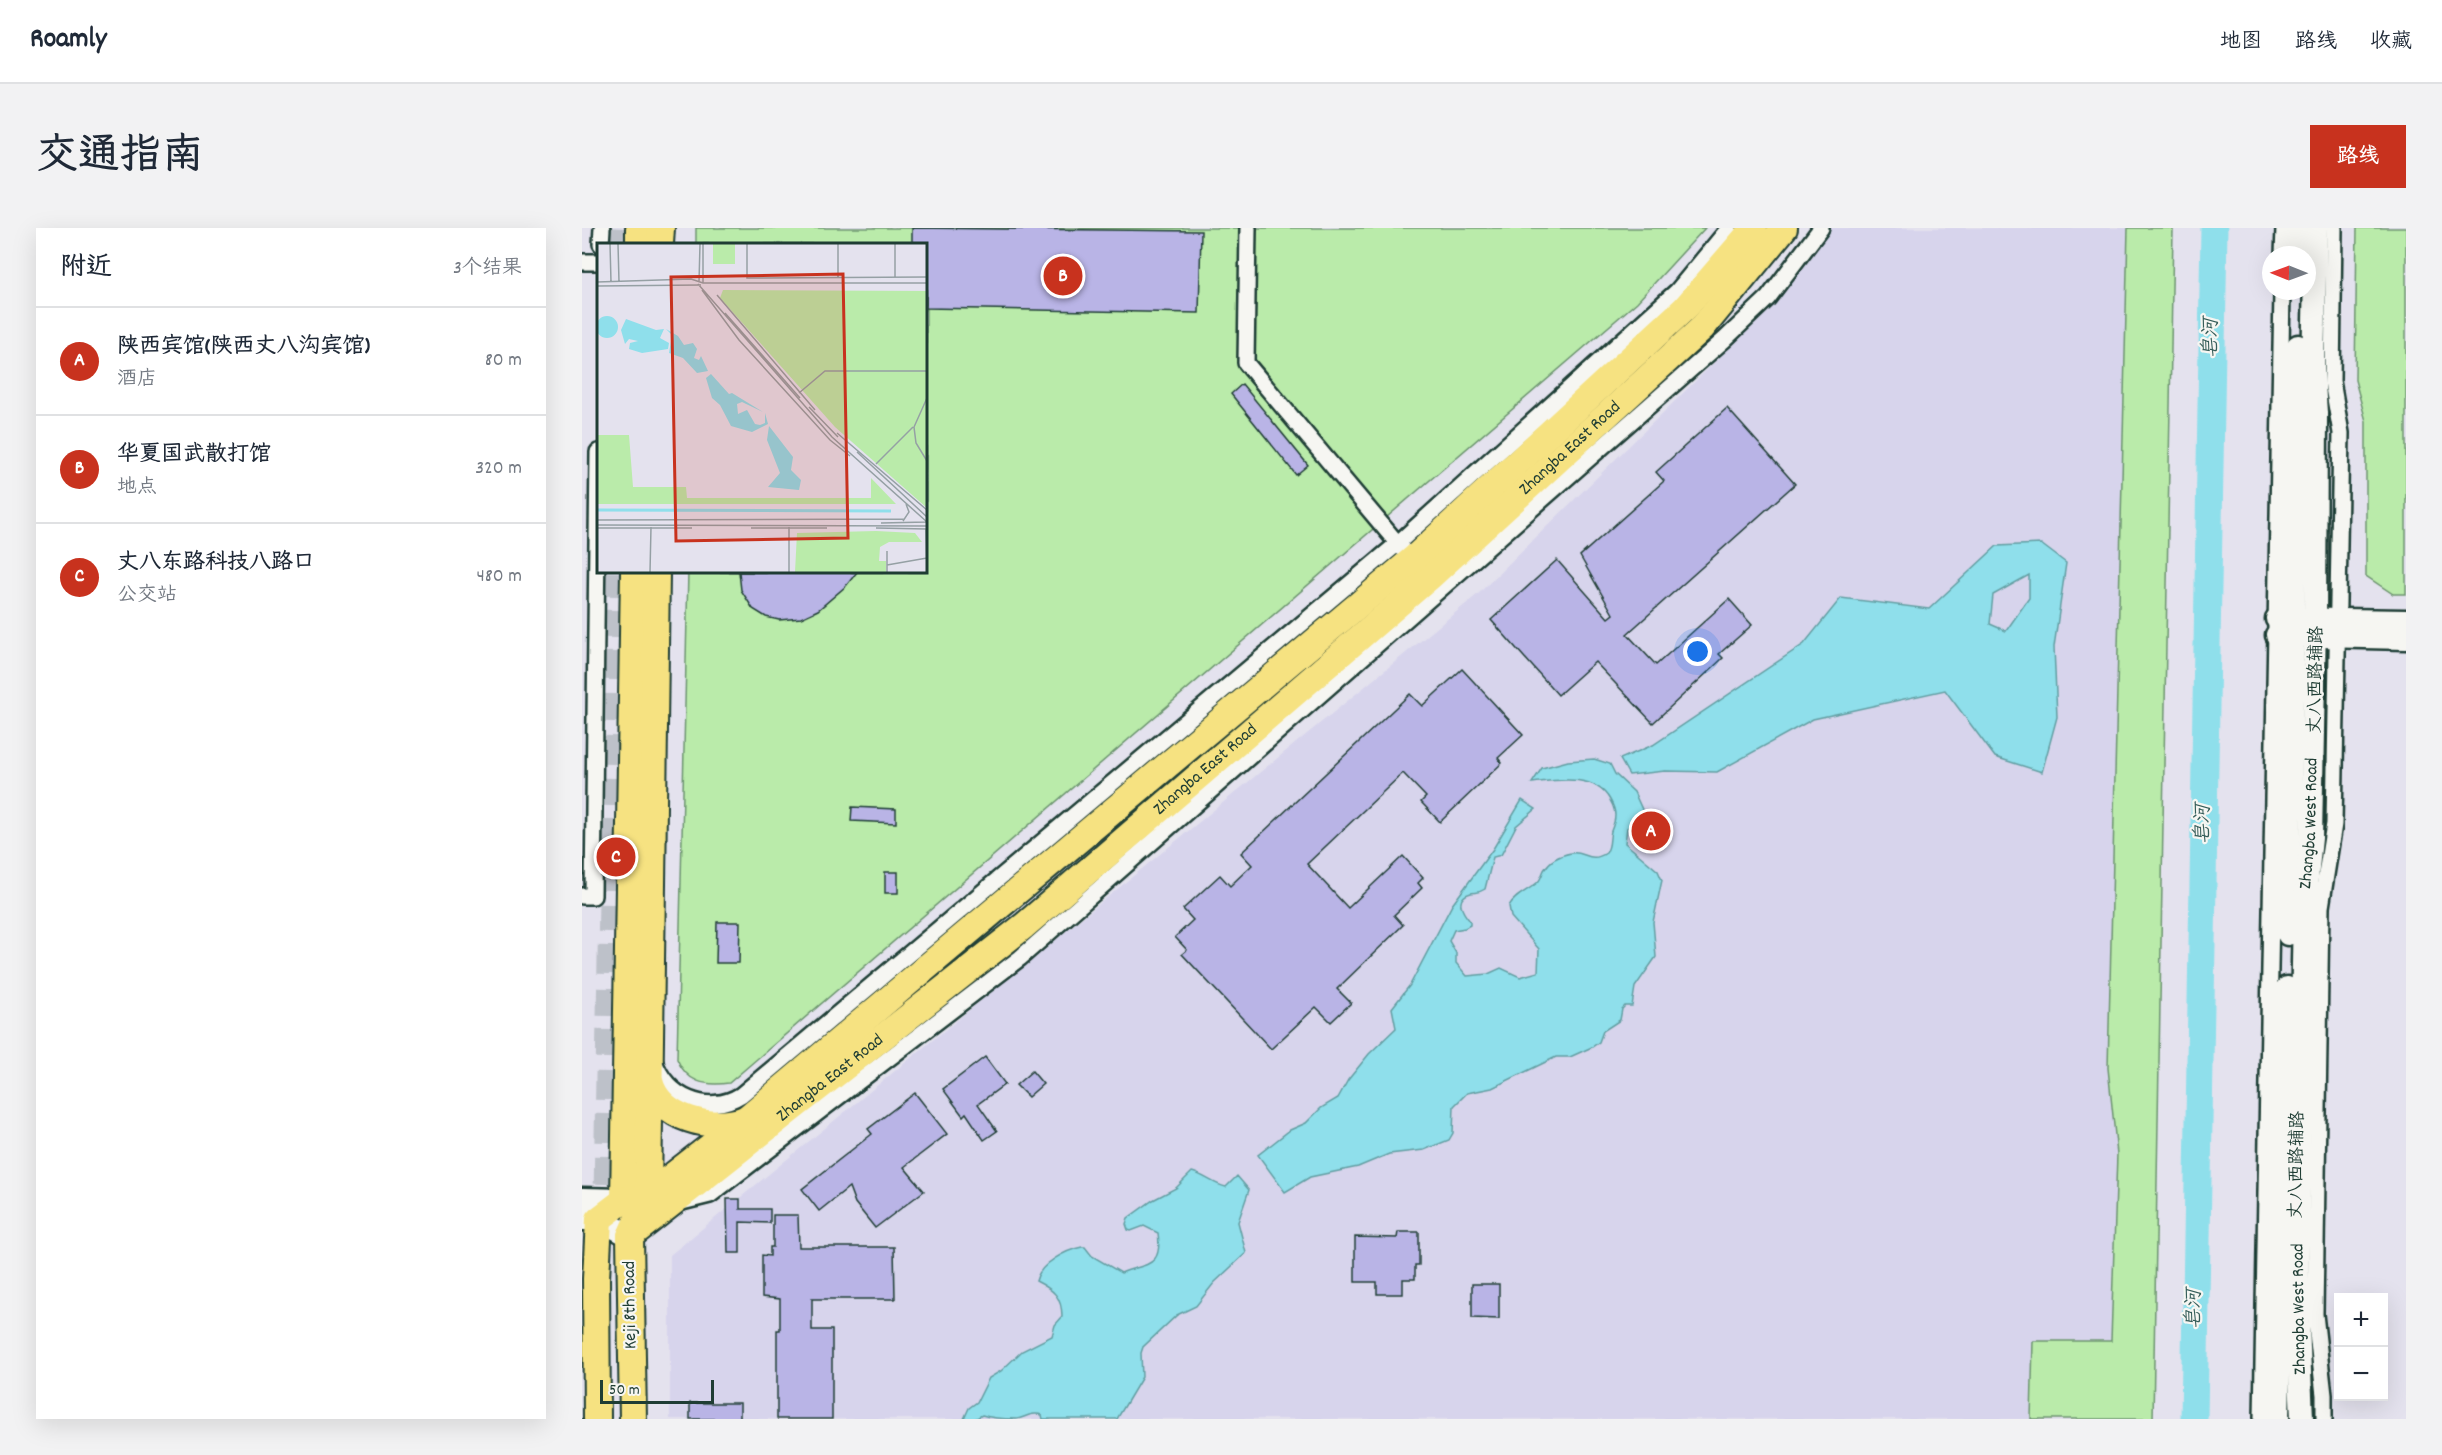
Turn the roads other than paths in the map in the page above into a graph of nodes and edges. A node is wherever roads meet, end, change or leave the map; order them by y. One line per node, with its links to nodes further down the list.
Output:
1 (602, 228): 12 (street)
2 (661, 228): 13 (main road)
3 (1248, 228): 19 (street)
4 (1729, 228): 19 (street, Zhangba East Road)
5 (1754, 228): 19 (main road, Zhangba East Road)
6 (1784, 228): 22 (main road, Zhangba East Road)
7 (1821, 228): 33 (street)
8 (2284, 228): 14 (street)
9 (2300, 228): 15 (main road)
10 (2316, 228): 24 (main road, Zhangba West Road)
11 (2334, 228): 25 (street, 丈八西路辅路)
12 (601, 243)
13 (660, 243)
14 (2283, 246)
15 (2300, 246)
16 (2283, 300): 24 (street, 丈八西路辅路)
17 (2299, 300): 24 (main road, Zhangba West Road)
18 (597, 526): 27 (street)
19 (1405, 552): 22 (street); 28 (street, Zhangba East Road); 31 (main road, Zhangba East Road)
20 (634, 573): 33 (main road)
21 (656, 573): 28 (main road)
22 (1430, 577): 33 (main road, Zhangba East Road)
23 (2406, 621): 25 (main road)
24 (2295, 627): 25 (main road); 30 (street, 丈八西路辅路); 30 (main road, Zhangba West Road)
25 (2337, 628): 26 (main road); 30 (street, 丈八西路辅路)
26 (2406, 638)
27 (582, 896)
28 (650, 1031): 29 (main road)
29 (650, 1081): 31 (main road); 33 (main road)
30 (2293, 1096): 38 (street, 丈八西路辅路); 39 (main road, Zhangba West Road); 40 (main road, Zhangba West Road); 41 (street, 丈八西路辅路)
31 (748, 1117): 33 (main road, Zhangba East Road)
32 (582, 1199): 33 (main road)
33 (648, 1200): 34 (main road); 35 (main road, Keji 8th Road)
34 (590, 1219): 35 (main road); 36 (main road, Keji 8th Road)
35 (630, 1236): 37 (main road, Keji 8th Road)
36 (597, 1419)
37 (633, 1419)
38 (2262, 1419)
39 (2278, 1419)
40 (2302, 1419)
41 (2324, 1419)

